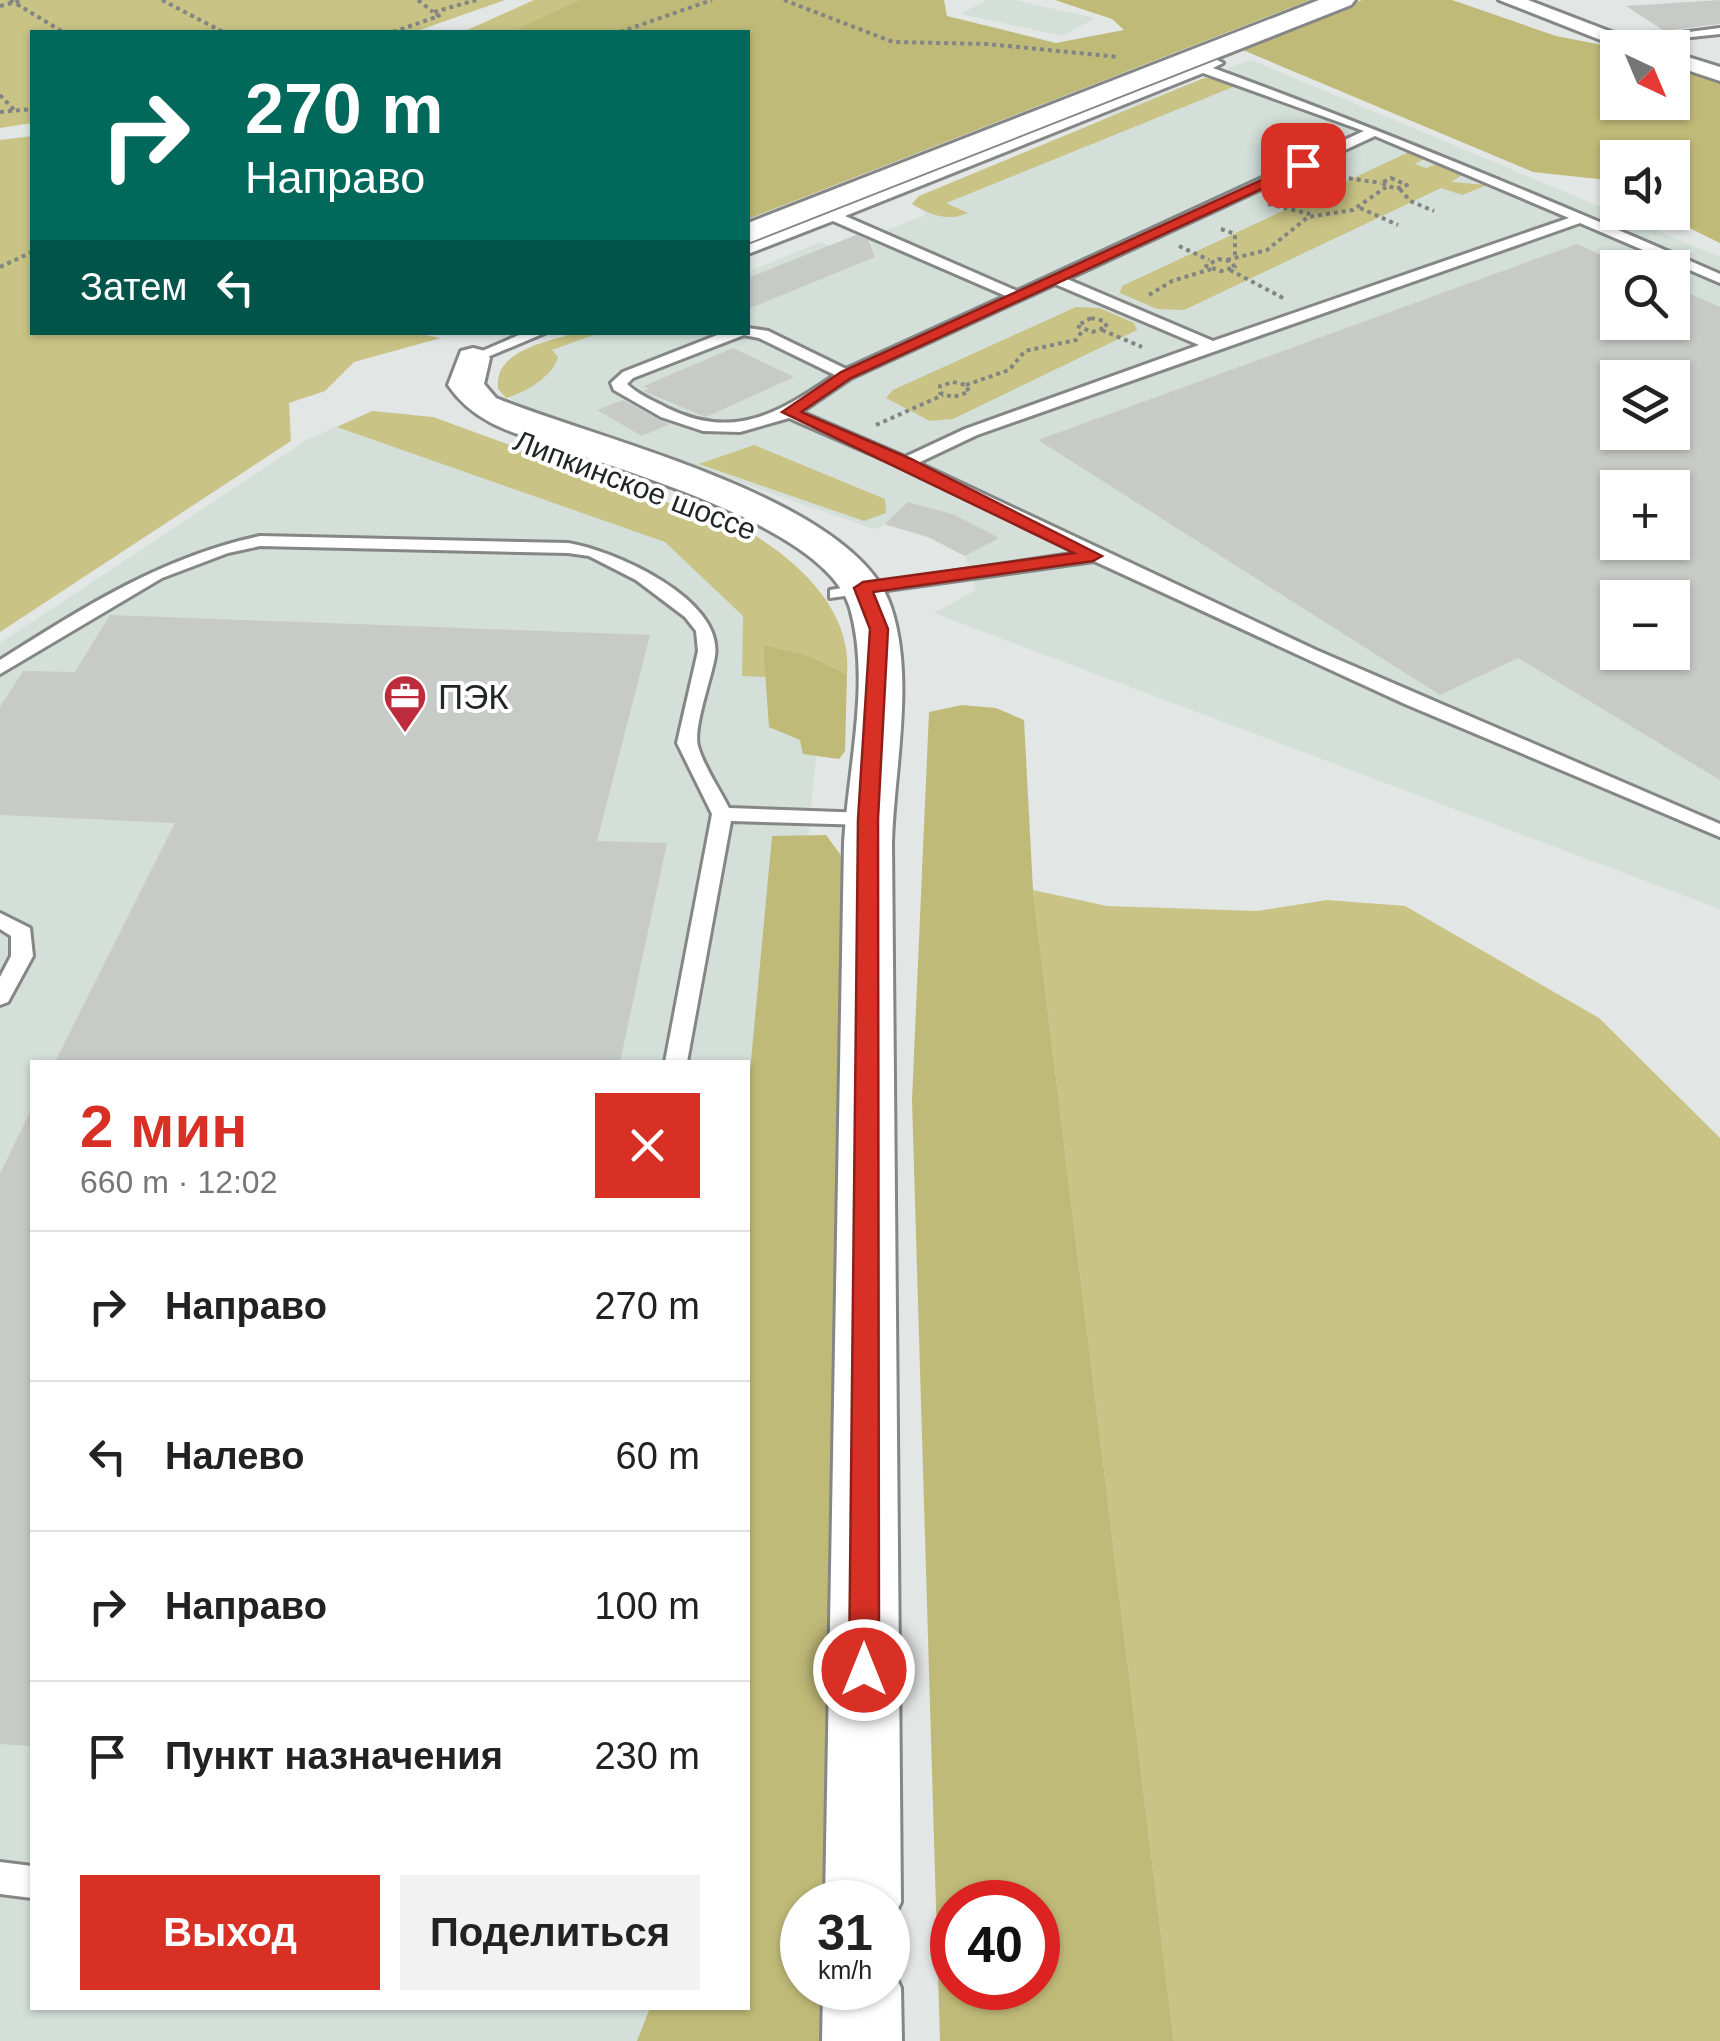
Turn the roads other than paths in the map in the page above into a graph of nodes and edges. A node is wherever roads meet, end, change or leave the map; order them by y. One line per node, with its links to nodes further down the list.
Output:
1 (1342, 0): 7 (street)
2 (1509, 0): 4 (street)
3 (1720, 31): 5 (lane)
4 (1600, 32)
5 (1690, 36)
6 (1690, 64): 8 (street)
7 (1201, 65): 9 (lane); 10 (lane); 12 (street)
8 (1720, 74)
9 (1375, 131): 11 (lane); 15 (lane)
10 (834, 216): 13 (lane); 16 (lane)
11 (1581, 218): 14 (lane); 21 (lane)
12 (750, 233)
13 (750, 249)
14 (1720, 279)
15 (1058, 280): 16 (lane); 21 (lane)
16 (1020, 297): 23 (lane)
17 (750, 333): 23 (lane)
18 (505, 335): 22 (street)
19 (532, 335): 22 (lane)
20 (736, 335): 25 (lane)
21 (1212, 345): 27 (lane)
22 (473, 358): 24 (street); 26 (street, Липкинское шоссе)
23 (846, 375): 25 (lane)
24 (448, 389): 26 (street); 29 (street, Липкинское шоссе)
25 (790, 412): 27 (lane)
26 (512, 418): 29 (street, Липкинское шоссе)
27 (905, 463): 28 (lane)
28 (1093, 556): 29 (lane); 33 (lane)
29 (849, 591): 32 (street, Липкинское шоссе)
30 (0, 668): 31 (lane)
31 (722, 814): 32 (lane); 36 (lane)
32 (868, 819): 38 (street, Липкинское шоссе)
33 (1720, 831)
34 (0, 920): 35 (lane)
35 (0, 997)
36 (676, 1060)
37 (0, 1878): 39 (lane)
38 (862, 1880)
39 (30, 1882)
40 (862, 2010): 41 (street)
41 (862, 2041)

